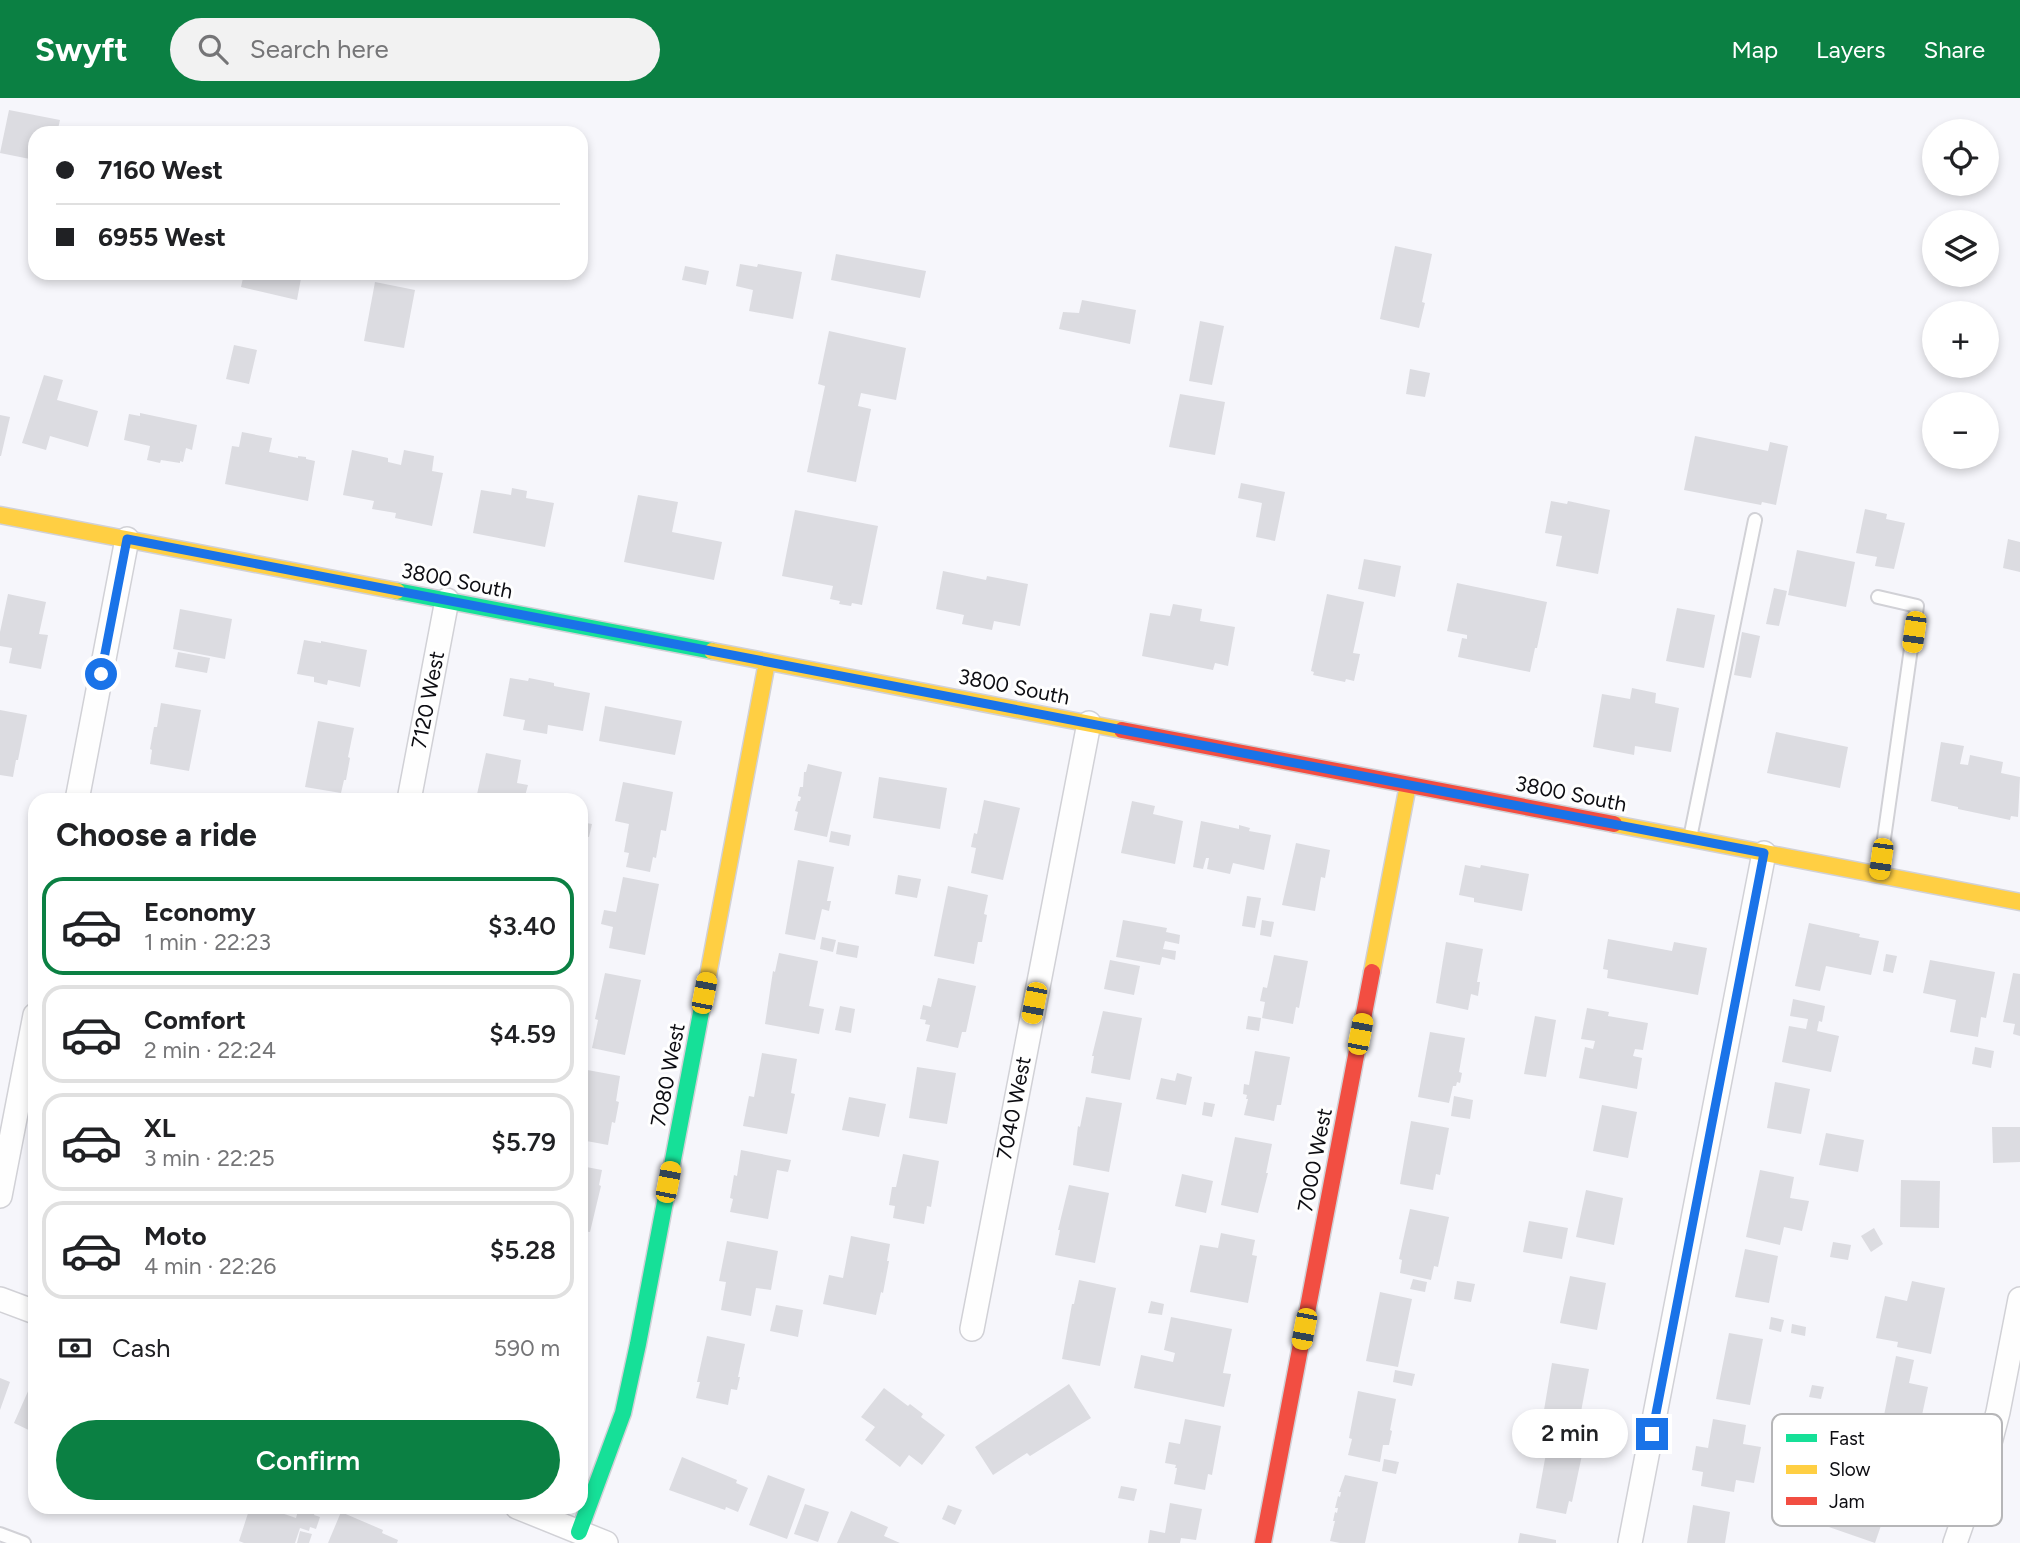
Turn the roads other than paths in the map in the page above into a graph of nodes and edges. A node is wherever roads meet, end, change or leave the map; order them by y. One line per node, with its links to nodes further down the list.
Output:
1 (0, 515): 3 (street, 3800 South)
2 (1755, 520): 11 (lane)
3 (127, 539): 5 (street, 3800 South); 9 (street)
4 (1878, 597): 13 (lane)
5 (447, 600): 6 (street, 3800 South); 10 (street, 7120 West)
6 (767, 662): 7 (street, 3800 South); 22 (street, 7080 West)
7 (1089, 723): 8 (street, 3800 South); 20 (street, 7040 West)
8 (1408, 785): 11 (street, 3800 South); 30 (street, 7000 West)
9 (78, 793)
10 (410, 793)
11 (1690, 839): 12 (street, 3800 South)
12 (1764, 853): 13 (street, 3800 South); 31 (street)
13 (1879, 875): 14 (street, 3800 South)
14 (2020, 902)
15 (28, 1051): 16 (street)
16 (0, 1196)
17 (0, 1299): 19 (street)
18 (2020, 1299): 21 (street)
19 (28, 1309)
20 (972, 1329)
21 (1997, 1414)
22 (588, 1508)
23 (534, 1514): 26 (street)
24 (586, 1514): 26 (street, 7080 West)
25 (1961, 1526): 32 (street)
26 (579, 1532): 29 (street)
27 (0, 1534): 28 (lane)
28 (24, 1543)
29 (606, 1543)
30 (1263, 1543)
31 (1630, 1543)
32 (1955, 1543)

